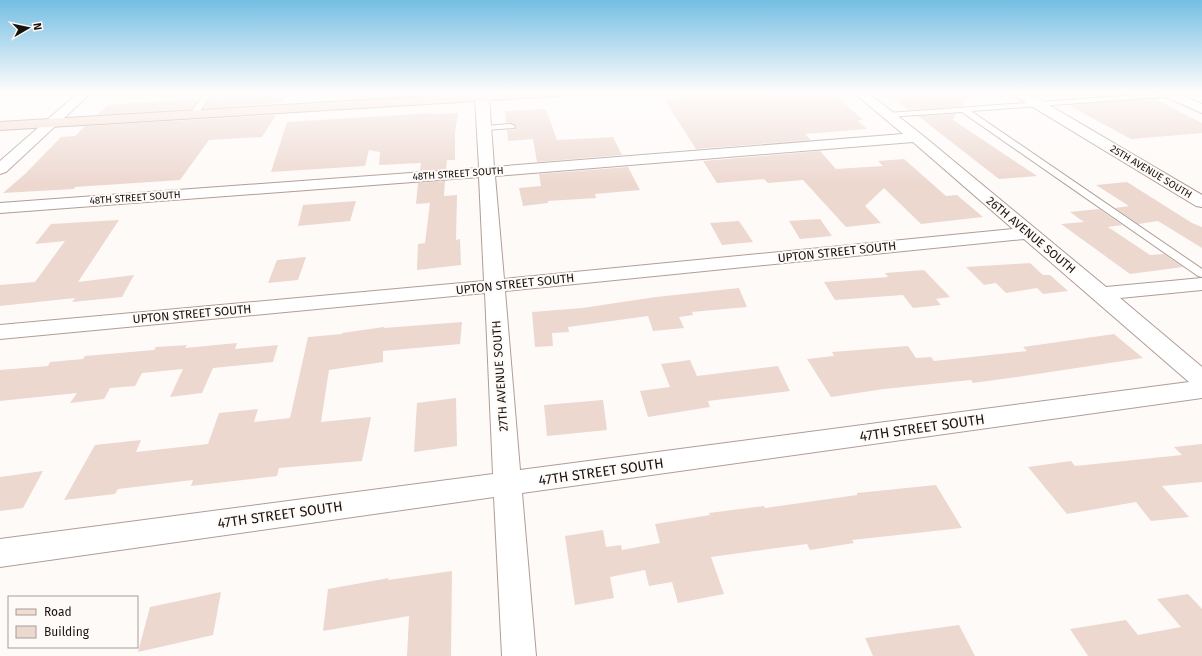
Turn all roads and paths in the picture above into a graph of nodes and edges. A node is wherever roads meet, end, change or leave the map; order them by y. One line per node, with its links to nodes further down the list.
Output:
1 (51, 123): 2 (street); 7 (street); 11 (street)
2 (57, 123)
3 (483, 123): 9 (street, 27TH AVENUE SOUTH)
4 (898, 123): 10 (street, 26TH AVENUE SOUTH)
5 (983, 123): 16 (lane)
6 (1068, 123): 13 (street, 25TH AVENUE SOUTH)
7 (0, 126)
8 (511, 126): 9 (lane)
9 (484, 128): 12 (street, 27TH AVENUE SOUTH)
10 (916, 137): 12 (street, 48TH STREET SOUTH); 15 (street, 26TH AVENUE SOUTH)
11 (0, 169)
12 (487, 172): 14 (street, 48TH STREET SOUTH); 18 (street, 27TH AVENUE SOUTH)
13 (1202, 202)
14 (0, 208)
15 (1029, 233): 18 (street, UPTON STREET SOUTH); 19 (street, 26TH AVENUE SOUTH)
16 (1202, 274)
17 (1202, 284): 19 (street)
18 (495, 286): 20 (street, UPTON STREET SOUTH); 23 (street, 27TH AVENUE SOUTH)
19 (1101, 294): 21 (street, 26TH AVENUE SOUTH)
20 (0, 332)
21 (1202, 380)
22 (1202, 389): 23 (street, 47TH STREET SOUTH)
23 (507, 484): 24 (street, 47TH STREET SOUTH); 25 (street, 27TH AVENUE SOUTH)
24 (0, 553)
25 (519, 656)

